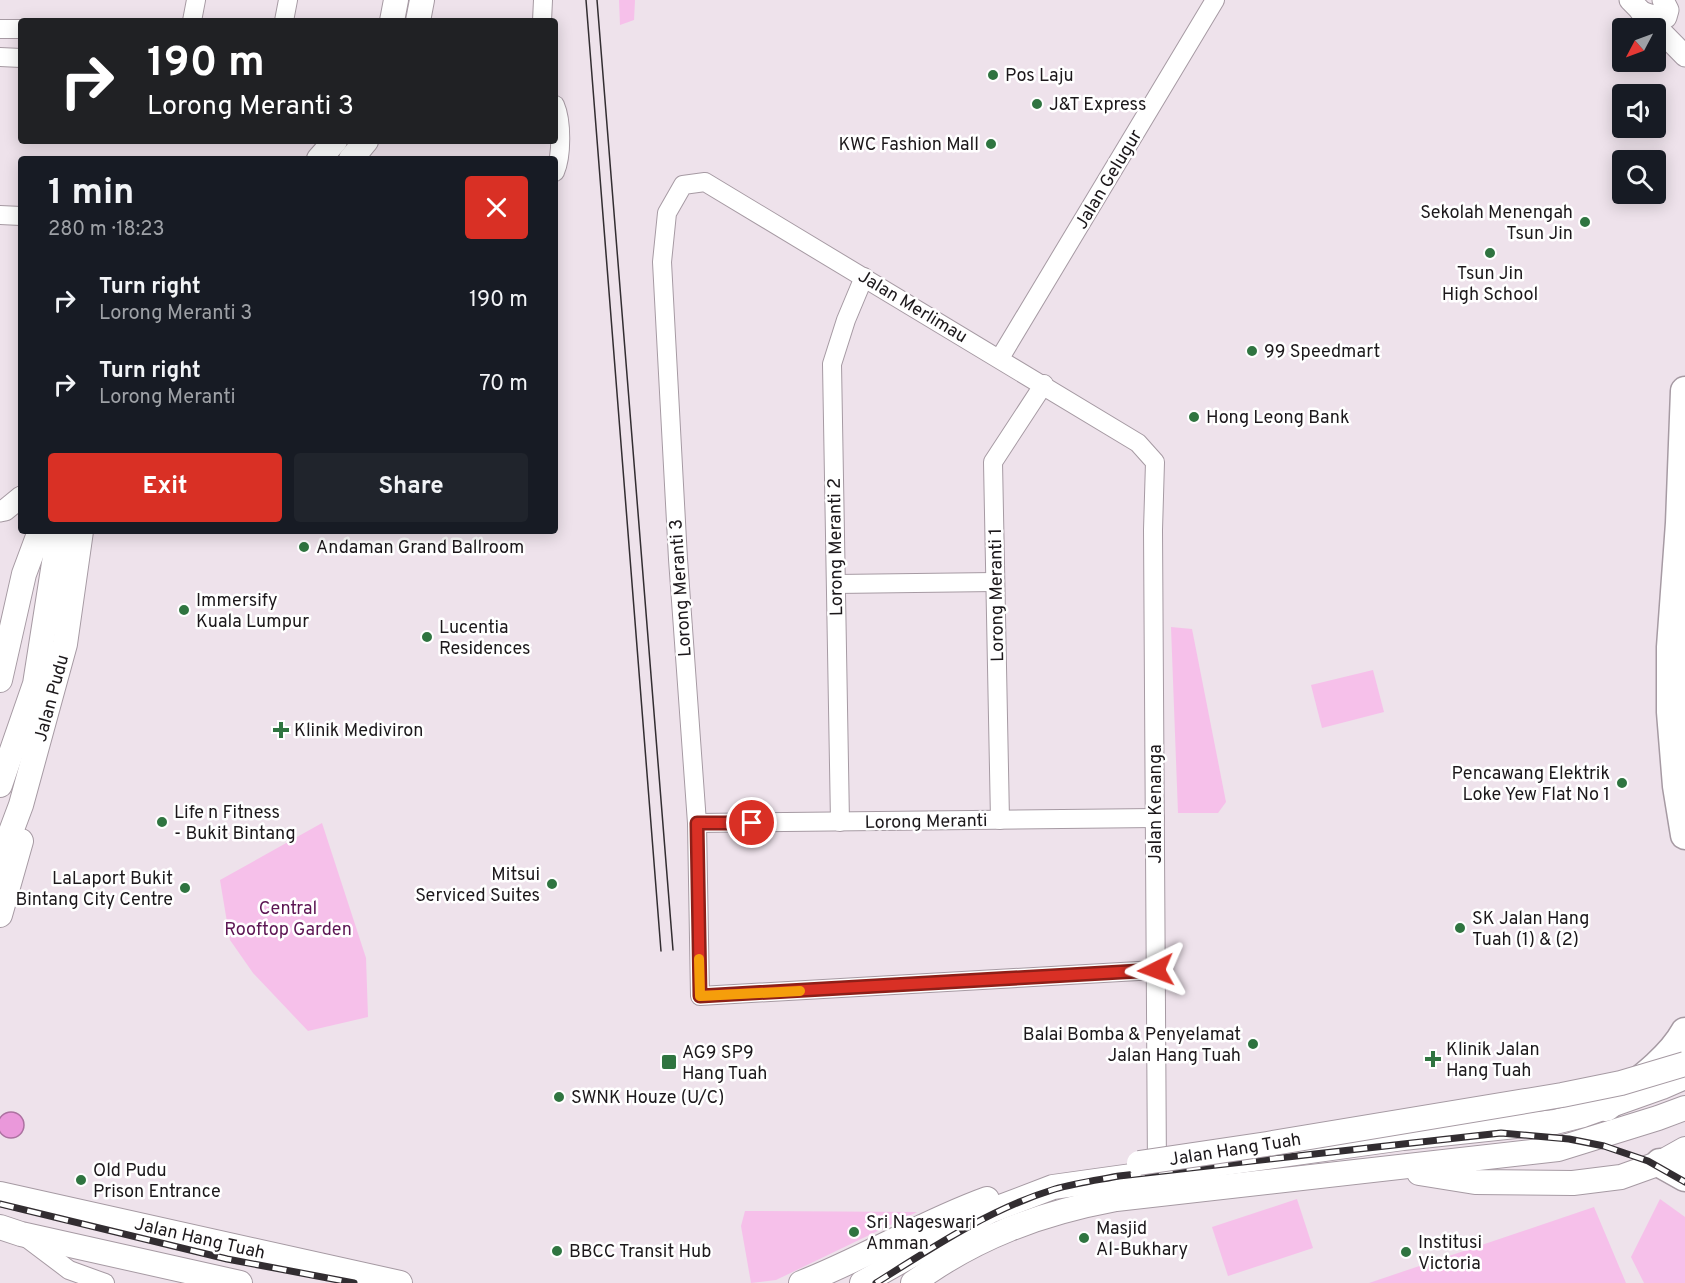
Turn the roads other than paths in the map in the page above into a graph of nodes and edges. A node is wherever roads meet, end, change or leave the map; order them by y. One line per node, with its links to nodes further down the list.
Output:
1 (196, 0): 11 (street)
2 (288, 0): 12 (street)
3 (396, 0): 13 (main road)
4 (422, 0): 14 (main road)
5 (543, 0): 15 (street)
6 (1215, 0): 31 (street, Jalan Gelugur)
7 (1663, 0): 9 (street)
8 (1668, 0): 10 (street)
9 (1636, 6): 18 (street)
10 (1685, 7)
11 (193, 18)
12 (285, 18)
13 (393, 18)
14 (419, 18)
15 (542, 18)
16 (0, 29): 17 (street)
17 (18, 29)
18 (1685, 56)
19 (0, 57): 20 (street)
20 (18, 58)
21 (558, 112): 26 (street)
22 (332, 144): 24 (main road)
23 (364, 144): 25 (main road)
24 (322, 156)
25 (354, 156)
26 (557, 156)
27 (683, 185): 30 (street, Jalan Merlimau); 48 (street, Lorong Meranti 3)
28 (0, 215): 29 (street)
29 (18, 216)
30 (864, 277): 31 (street, Jalan Merlimau); 41 (street, Lorong Meranti 2)
31 (1000, 358): 32 (street, Jalan Merlimau)
32 (1044, 384): 34 (street, Jalan Merlimau); 40 (street, Lorong Meranti 1)
33 (1685, 391): 49 (highway)
34 (1138, 443): 45 (street, Jalan Kenanga)
35 (18, 499): 36 (street)
36 (0, 511)
37 (39, 534): 43 (main road)
38 (59, 534): 44 (main road, Jalan Pudu)
39 (81, 534): 42 (main road, Jalan Pudu)
40 (995, 582): 41 (street); 46 (street, Lorong Meranti 1)
41 (836, 584): 47 (street, Lorong Meranti 2)
42 (65, 644): 50 (main road, Jalan Pudu); 51 (main road)
43 (0, 680)
44 (0, 785)
45 (1155, 818): 46 (street, Lorong Meranti); 52 (street, Jalan Kenanga)
46 (1000, 820): 47 (street, Lorong Meranti)
47 (840, 822): 48 (street, Lorong Meranti)
48 (697, 823): 52 (street, Lorong Meranti 3)
49 (1685, 835)
50 (0, 861)
51 (0, 915)
52 (1156, 970): 65 (street, Jalan Kenanga)
53 (1685, 1032): 58 (highway)
54 (1685, 1064): 73 (main road, Jalan Hang Tuah, bridge)
55 (1685, 1077): 56 (main road, Jalan Hang Tuah)
56 (1644, 1094): 57 (main road); 58 (main road, Jalan Hang Tuah)
57 (1685, 1096)
58 (1606, 1107): 62 (main road, Jalan Hang Tuah)
59 (1685, 1108): 64 (main road, Jalan Hang Tuah)
60 (1685, 1136): 63 (main road)
61 (1685, 1149): 63 (main road, Jalan Hang Tuah)
62 (1237, 1161): 65 (main road, Jalan Hang Tuah); 67 (main road)
63 (1660, 1163): 64 (main road, Jalan Hang Tuah); 66 (highway)
64 (1387, 1168): 67 (main road, Jalan Hang Tuah)
65 (1157, 1172): 74 (main road, Jalan Hang Tuah)
66 (1685, 1177)
67 (1242, 1186): 75 (main road, Jalan Hang Tuah)
68 (0, 1194): 72 (main road, Jalan Hang Tuah)
69 (10, 1231): 70 (street); 71 (main road, Jalan Hang Tuah)
70 (105, 1283)
71 (240, 1283)
72 (400, 1283)
73 (801, 1283)
74 (862, 1283)
75 (913, 1283)

